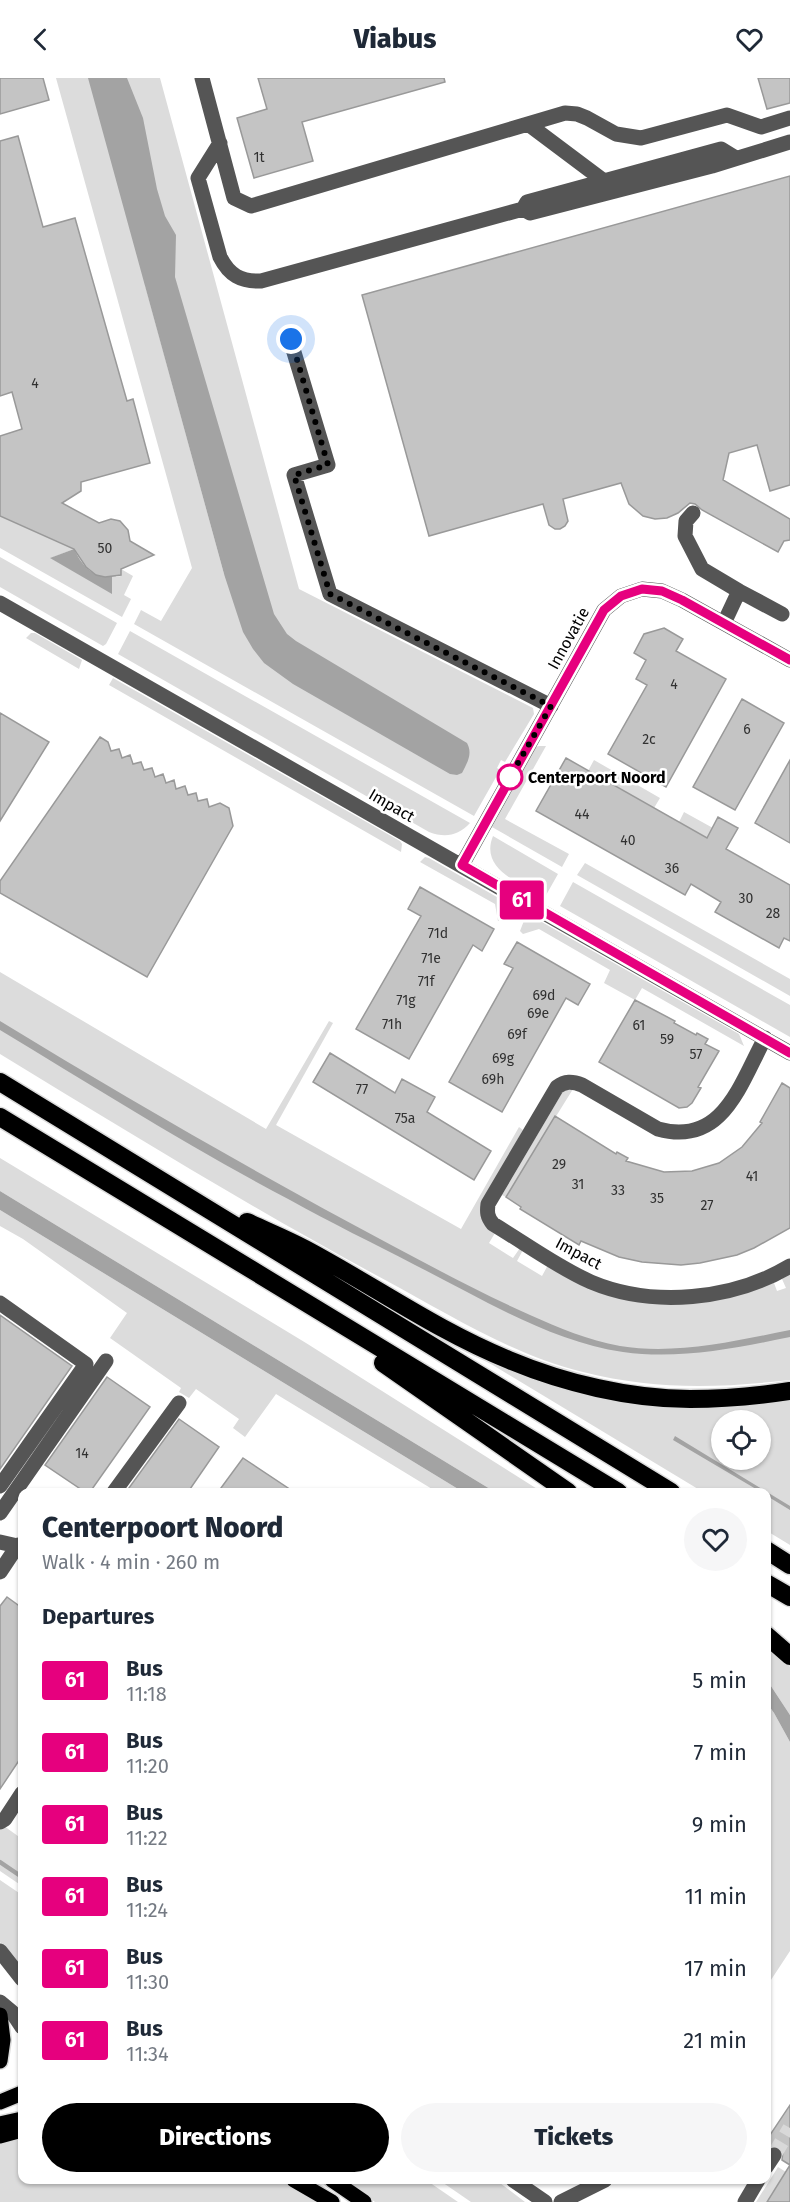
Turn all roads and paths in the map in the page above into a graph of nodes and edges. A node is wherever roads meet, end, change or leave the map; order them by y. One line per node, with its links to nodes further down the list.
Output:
1 (202, 78): 5 (street)
2 (790, 118): 3 (street)
3 (528, 124): 5 (street); 7 (street)
4 (790, 142): 6 (street)
5 (220, 143): 8 (street)
6 (734, 158): 7 (street); 8 (street)
7 (604, 181): 8 (street)
8 (523, 209)
9 (291, 339): 16 (street)
10 (693, 513): 11 (street)
11 (739, 591): 13 (street); 14 (street)
12 (0, 603): 17 (street, Impact)
13 (782, 614)
14 (724, 623): 15 (street, Innovatie); 16 (street, Innovatie)
15 (788, 654)
16 (551, 706): 17 (street, Innovatie)
17 (462, 865): 18 (street, Impact)
18 (765, 1038): 19 (street, Impact); 24 (street, Impact)
19 (790, 1053)
20 (0, 1082): 22 (highway)
21 (0, 1118): 23 (highway)
22 (166, 1184): 27 (highway); 33 (highway)
23 (244, 1266): 31 (highway); 32 (highway)
24 (790, 1266)
25 (0, 1303): 29 (street)
26 (106, 1361): 34 (street)
27 (790, 1391)
28 (179, 1402): 30 (street)
29 (0, 1486)
30 (117, 1488)
31 (562, 1488)
32 (611, 1488)
33 (664, 1488)
34 (0, 1513)
35 (0, 1542): 36 (street)
36 (18, 1546)
37 (18, 1549): 40 (street)
38 (771, 1554): 39 (highway)
39 (790, 1565)
40 (0, 1572)
41 (771, 1586): 42 (highway)
42 (790, 1597)
43 (771, 1639): 44 (highway)
44 (790, 1656)
45 (18, 1799): 46 (street)
46 (0, 1822)
47 (0, 1951): 48 (street)
48 (18, 1974)
49 (0, 2002): 51 (street)
50 (0, 2015): 52 (main road)
51 (18, 2021)
52 (0, 2061)
53 (18, 2095): 54 (main road)
54 (0, 2102)
55 (18, 2120): 56 (main road)
56 (0, 2124)
57 (18, 2131): 58 (main road)
58 (0, 2136)
59 (301, 2184): 64 (main road)
60 (338, 2184): 65 (main road)
61 (519, 2184): 66 (street)
62 (597, 2184): 67 (street)
63 (756, 2184): 68 (street)
64 (332, 2202)
65 (364, 2202)
66 (545, 2202)
67 (561, 2202)
68 (745, 2202)

